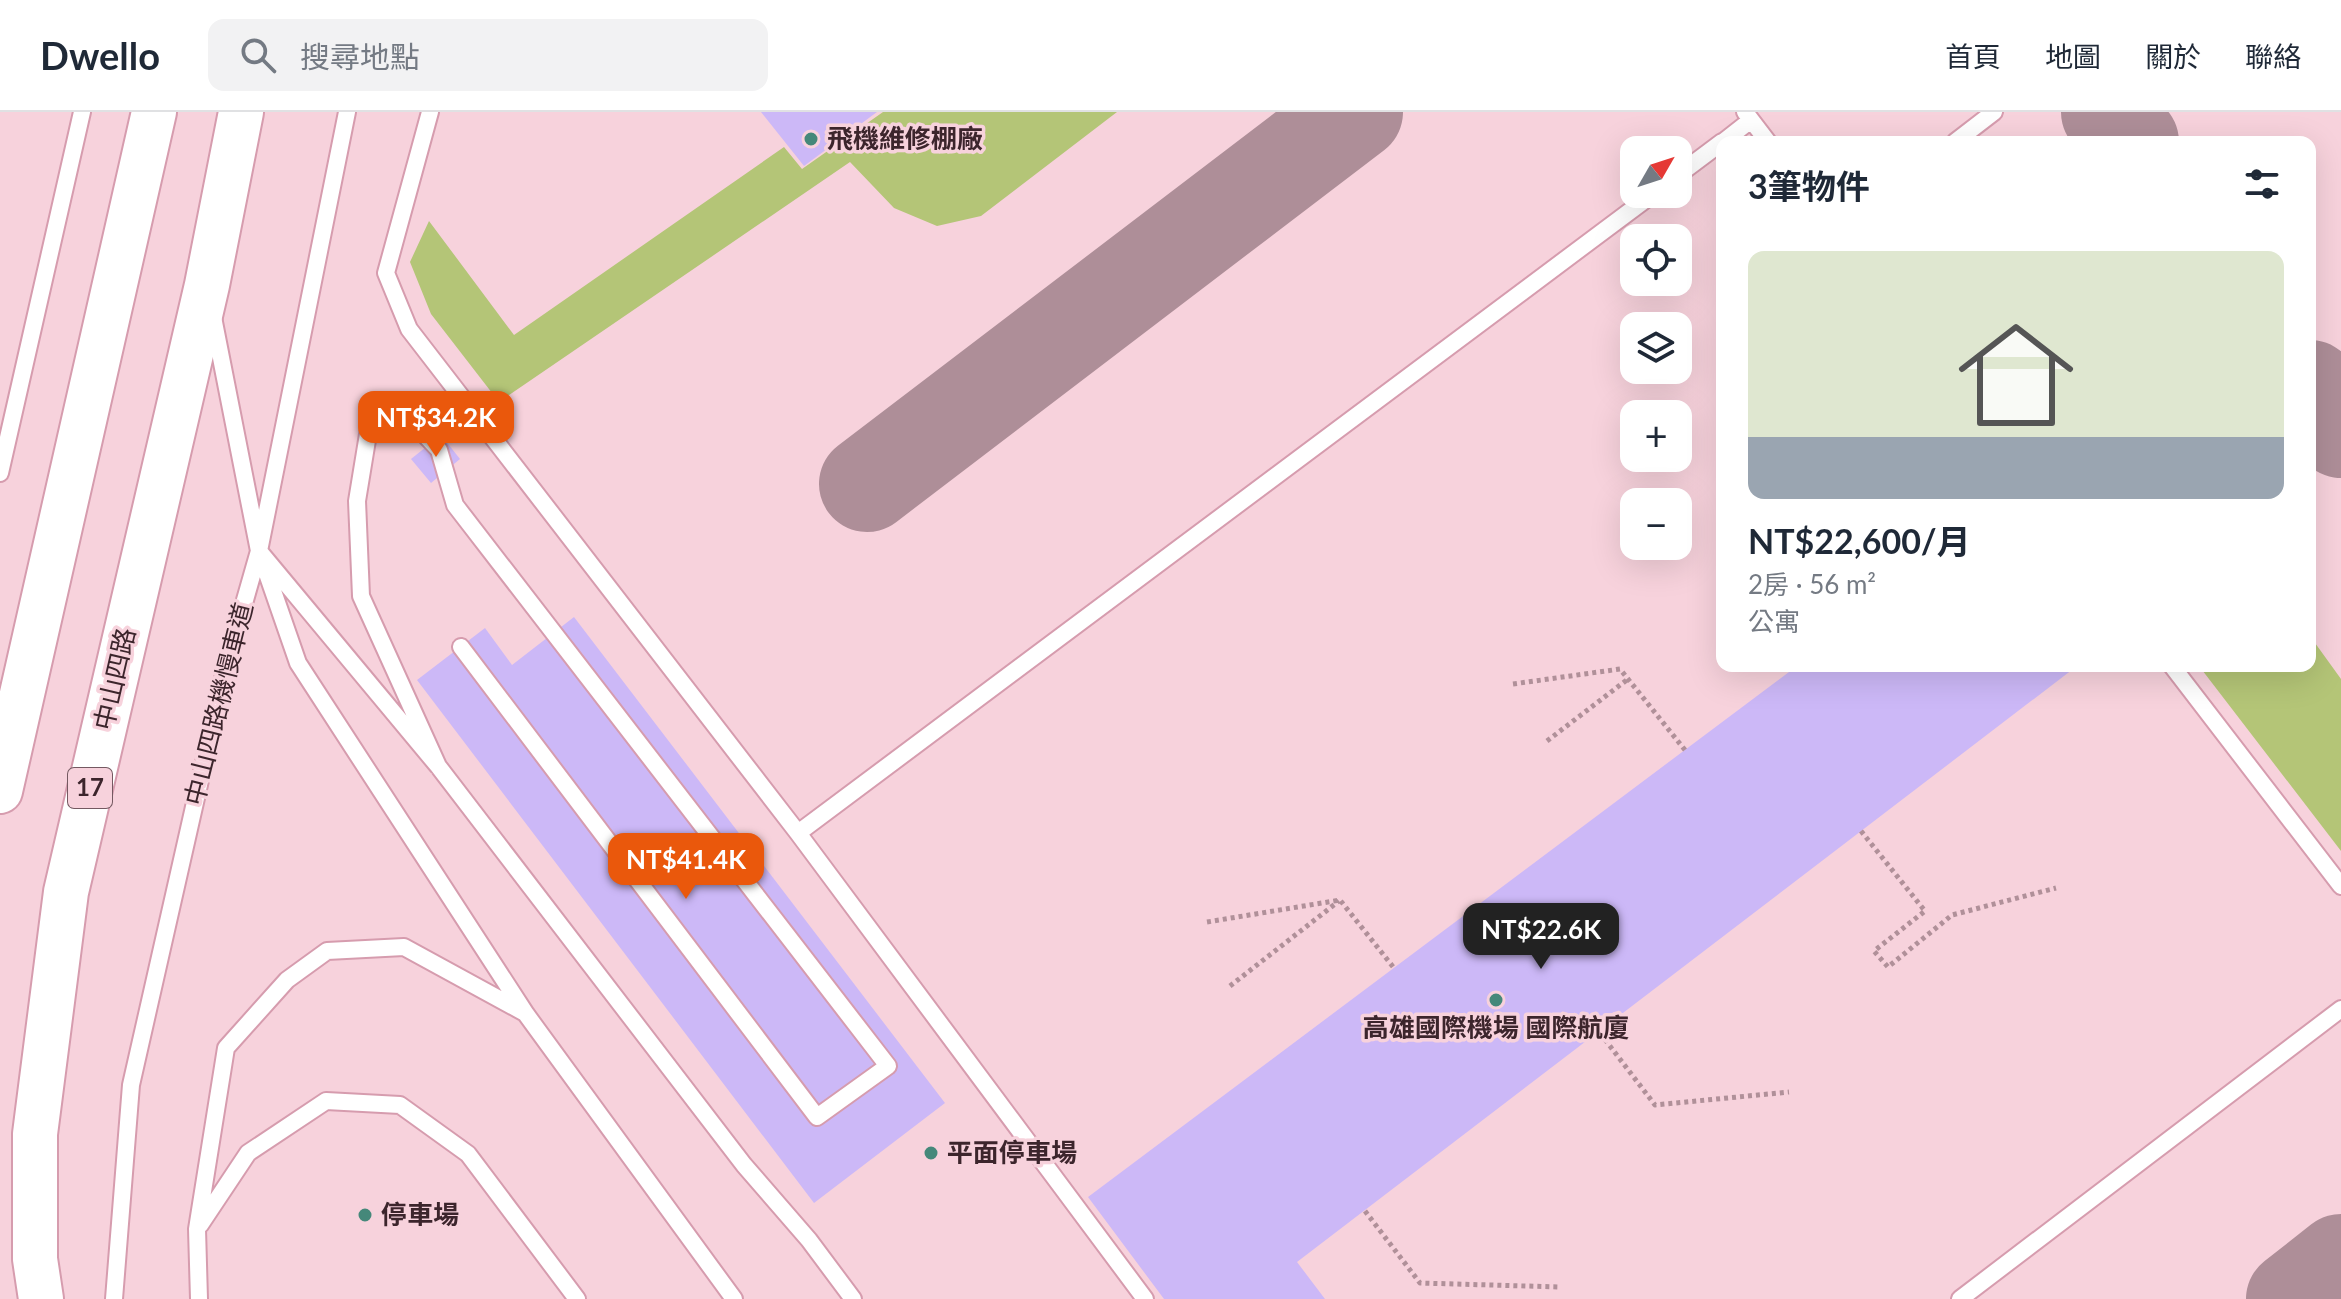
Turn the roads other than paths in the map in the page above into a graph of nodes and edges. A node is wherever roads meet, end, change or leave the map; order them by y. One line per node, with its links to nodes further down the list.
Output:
1 (82, 112): 15 (lane)
2 (154, 112): 20 (main road)
3 (241, 112): 14 (main road, 中山四路 / 17)
4 (347, 112): 16 (lane, 中山四路機慢車道)
5 (430, 112): 21 (lane)
6 (1994, 112): 10 (lane)
7 (1748, 116): 8 (lane); 9 (lane)
8 (1728, 136)
9 (1763, 136)
10 (1963, 136)
11 (1716, 146): 12 (lane)
12 (1692, 164)
13 (1634, 208): 21 (lane)
14 (207, 285): 16 (lane); 26 (main road, 中山四路 / 17)
15 (0, 473)
16 (259, 551): 19 (lane); 24 (lane); 27 (lane, 中山四路機慢車道)
17 (461, 647): 19 (lane)
18 (2177, 672): 22 (lane)
19 (438, 766): 31 (lane)
20 (0, 791)
21 (798, 833): 32 (lane)
22 (2341, 886)
23 (2341, 1009): 33 (lane)
24 (526, 1014): 25 (lane); 30 (lane)
25 (197, 1229): 28 (lane); 29 (lane)
26 (41, 1299)
27 (114, 1299)
28 (199, 1299)
29 (577, 1299)
30 (734, 1299)
31 (853, 1299)
32 (1145, 1299)
33 (1960, 1299)

